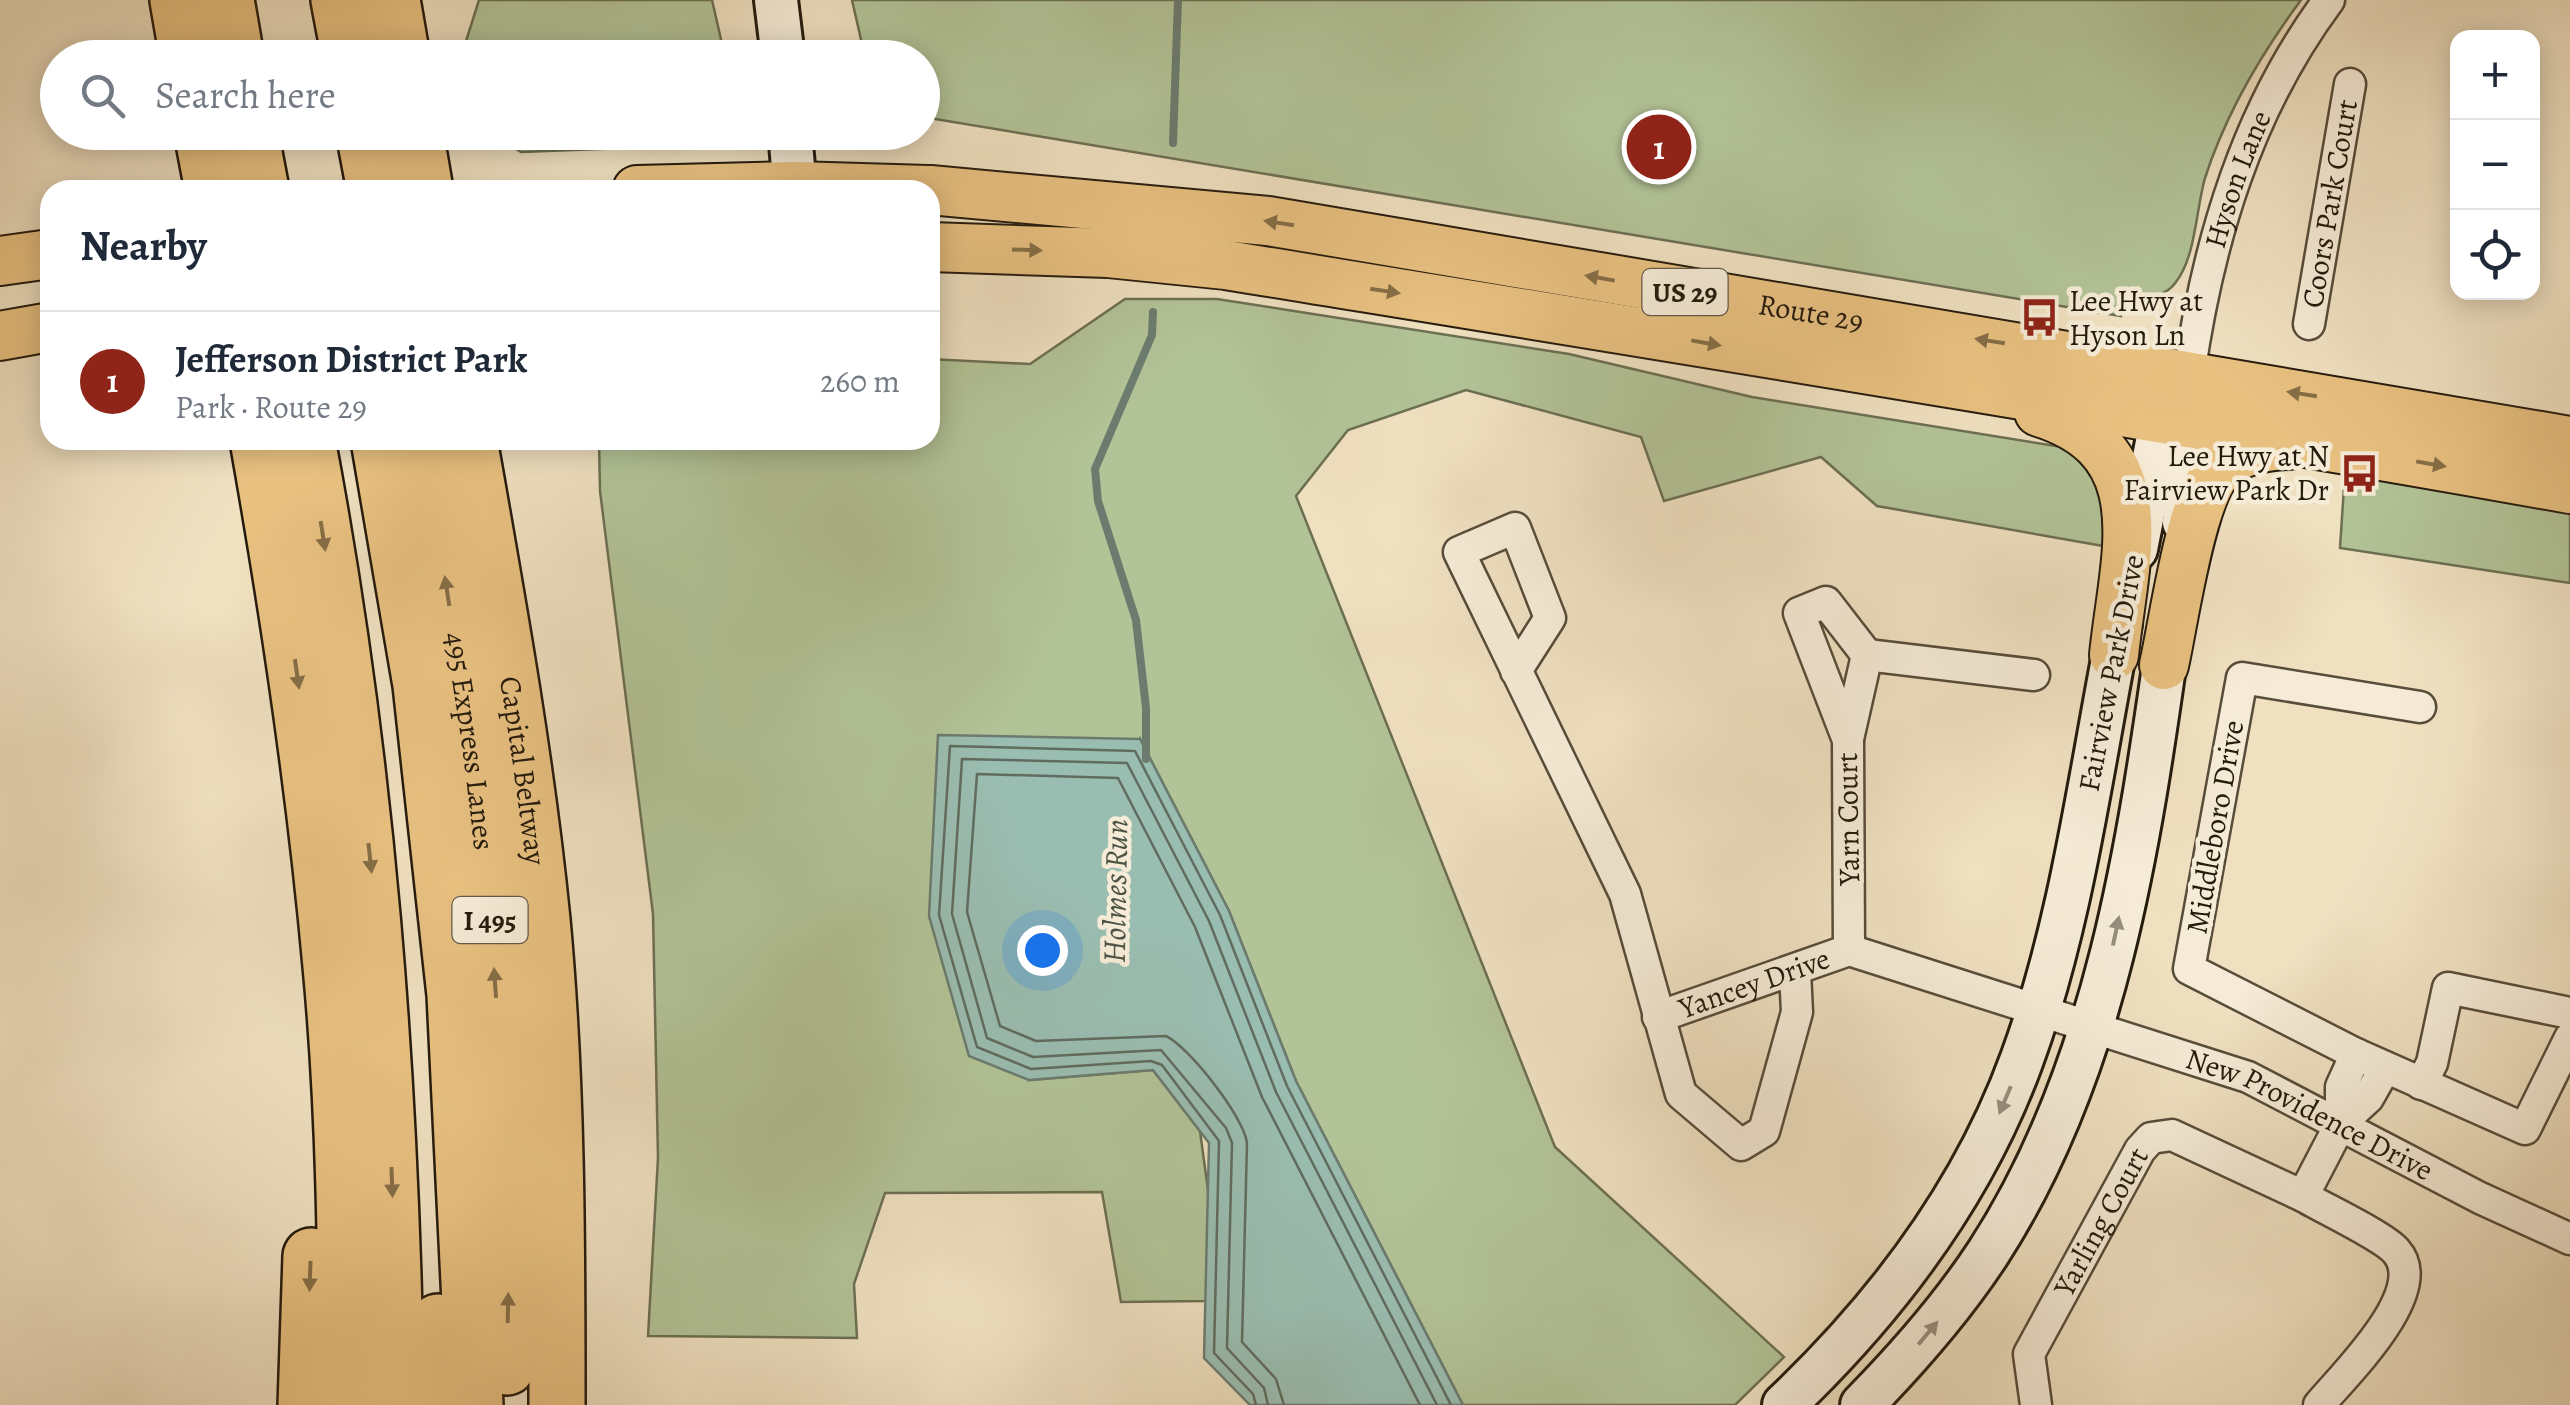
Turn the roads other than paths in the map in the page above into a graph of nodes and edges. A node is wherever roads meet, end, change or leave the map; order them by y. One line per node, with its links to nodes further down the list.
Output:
1 (178, 0): 7 (highway)
2 (226, 0): 8 (highway)
3 (339, 0): 9 (highway)
4 (392, 0): 10 (highway)
5 (776, 0): 11 (main road)
6 (2329, 0): 30 (street, Hyson Lane)
7 (185, 40)
8 (233, 40)
9 (347, 40)
10 (399, 40)
11 (782, 40)
12 (2350, 84): 27 (street, Coors Park Court)
13 (205, 150): 18 (highway)
14 (253, 150): 19 (highway)
15 (367, 150): 20 (highway)
16 (418, 150): 21 (highway)
17 (792, 150): 22 (main road)
18 (211, 180)
19 (259, 180)
20 (373, 180)
21 (423, 180)
22 (794, 180)
23 (940, 191): 30 (main road, Route 29 / US 29, one-way to 23)
24 (940, 248): 31 (main road, Route 29 / US 29, one-way to 31)
25 (40, 255): 26 (main road)
26 (0, 261)
27 (2308, 324)
28 (40, 329): 29 (main road)
29 (0, 336)
30 (2189, 375): 32 (main road, Fairview Park Drive); 33 (main road, Route 29 / US 29, one-way to 30)
31 (1959, 388): 32 (main road, Route 29 / US 29); 43 (main road)
32 (2181, 420): 34 (main road, Route 29 / US 29); 43 (main road, Fairview Park Drive); 44 (main road, Fairview Park Drive)
33 (2570, 441)
34 (2323, 445): 41 (main road, Route 29 / US 29, one-way to 41); 44 (main road)
35 (260, 450): 51 (highway, one-way to 51)
36 (310, 450): 66 (highway, one-way to 66)
37 (354, 450): 67 (highway)
38 (382, 450): 68 (highway)
39 (423, 450): 69 (highway, 495 Express Lanes / I 495, one-way to 39)
40 (471, 450): 47 (highway, Capital Beltway / I 495)
41 (2570, 488)
42 (1867, 654): 46 (street); 49 (street); 49 (street, Yarn Court)
43 (2114, 654): 53 (main road, Fairview Park Drive)
44 (2164, 665): 56 (main road, Fairview Park Drive, one-way to 44)
45 (1516, 671): 55 (street, Yancey Drive)
46 (2034, 675)
47 (513, 694): 70 (highway, Capital Beltway / I 495); 71 (highway)
48 (2420, 706): 58 (street, Middleboro Drive)
49 (1848, 740): 50 (street, Yarn Court)
50 (1849, 950): 52 (street, Yancey Drive); 53 (street, Yancey Drive)
51 (332, 969): 64 (highway, one-way to 64); 65 (highway)
52 (1795, 972): 55 (street, Yancey Drive); 55 (street)
53 (2040, 1008): 56 (street, New Providence Drive); 72 (main road, Fairview Park Drive, one-way to 72)
54 (2570, 1013): 60 (street)
55 (1658, 1017)
56 (2093, 1026): 61 (street, New Providence Drive); 73 (main road, Fairview Park Drive, one-way to 56)
57 (2570, 1038): 60 (street)
58 (2356, 1054): 59 (street); 61 (street)
59 (2385, 1068): 60 (street); 61 (street)
60 (2422, 1084)
61 (2341, 1123): 62 (street); 63 (street, New Providence Drive)
62 (2303, 1196): 74 (street, Yarling Court); 75 (street, Yarling Court)
63 (2570, 1238)
64 (306, 1405)
65 (347, 1405)
66 (396, 1405)
67 (436, 1405)
68 (475, 1405)
69 (507, 1405)
70 (556, 1405)
71 (592, 1405)
72 (1784, 1405)
73 (1862, 1405)
74 (2036, 1405)
75 (2319, 1405)

